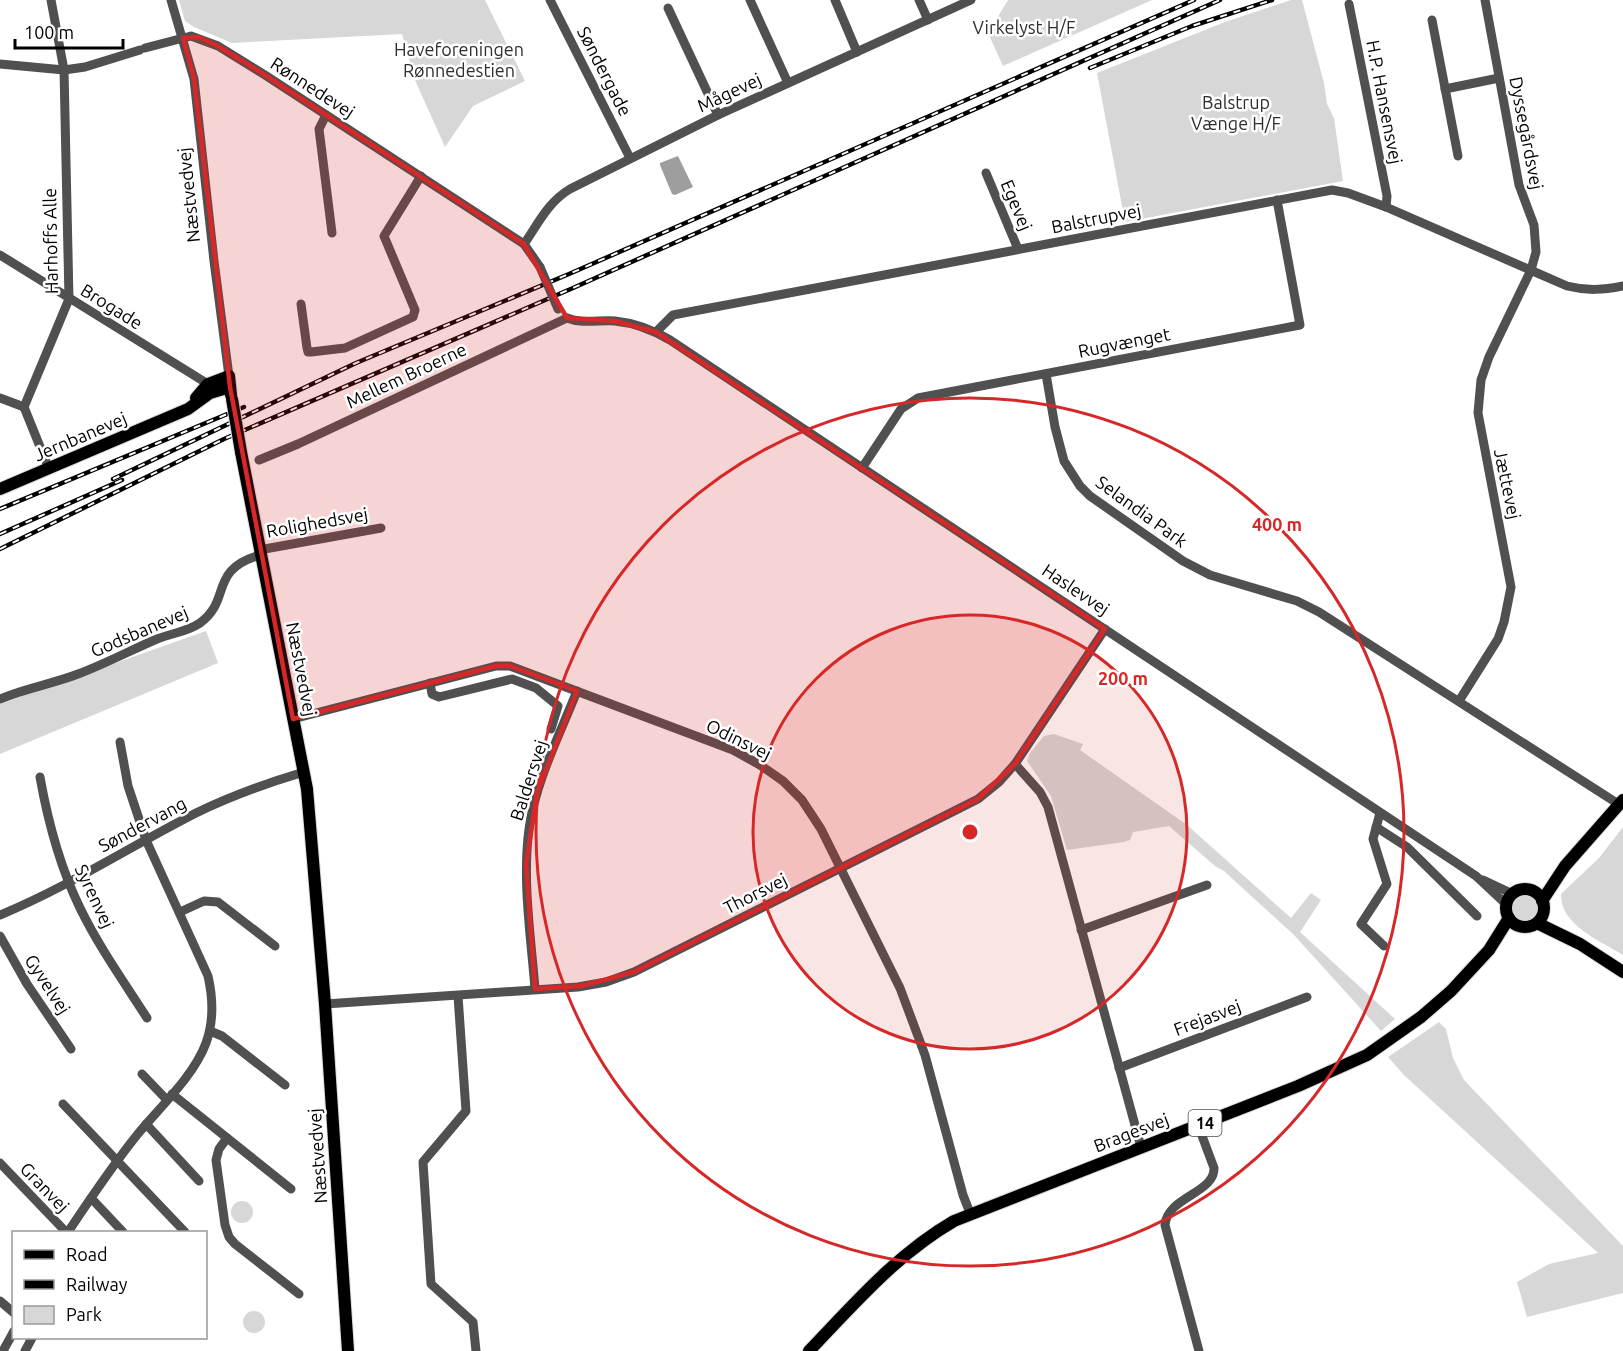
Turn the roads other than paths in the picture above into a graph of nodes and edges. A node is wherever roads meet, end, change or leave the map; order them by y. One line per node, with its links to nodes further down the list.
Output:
1 (51, 0): 16 (street, Harhoffs Alle)
2 (171, 0): 13 (street, Næstvedvej)
3 (550, 0): 23 (street, Søndergade)
4 (750, 0): 18 (street)
5 (835, 0): 14 (street)
6 (919, 0): 11 (street)
7 (971, 0): 11 (street, Mågevej)
8 (1485, 0): 17 (street, Dyssegårdsvej)
9 (1349, 4): 27 (street, H.P. Hansensvej)
10 (668, 8): 21 (street)
11 (928, 20): 14 (street, Mågevej)
12 (1432, 20): 19 (street)
13 (183, 38): 16 (street); 20 (street, Rønnedevej); 40 (street, Næstvedvej)
14 (857, 52): 18 (street, Mågevej)
15 (0, 64): 16 (street)
16 (64, 70): 34 (street, Harhoffs Alle)
17 (1499, 78): 19 (street); 32 (street, Dyssegårdsvej)
18 (788, 83): 21 (street, Mågevej)
19 (1445, 89): 22 (street)
20 (326, 115): 25 (street, Rønnedevej); 28 (street)
21 (718, 115): 23 (street, Mågevej)
22 (1458, 156)
23 (630, 158): 29 (street, Mågevej)
24 (986, 173): 30 (street, Egevej)
25 (421, 176): 29 (street, Rønnedevej); 35 (street)
26 (1277, 200): 27 (street, Balstrupvej); 30 (street, Balstrupvej); 38 (street, Rugvænget)
27 (1386, 207): 32 (street, Balstrupvej)
28 (332, 233)
29 (524, 244): 36 (street, Rønnedevej, bridge)
30 (1018, 249): 37 (street, Balstrupvej)
31 (0, 255): 34 (street, Brogade)
32 (1531, 270): 33 (street, Balstrupvej); 56 (street, Jættevej)
33 (1623, 286)
34 (69, 299): 39 (street, Brogade); 42 (street, Harhoffs Alle)
35 (301, 304)
36 (567, 318): 37 (street); 44 (street, Mellem Broerne)
37 (656, 332): 45 (street, Haslevvej)
38 (1046, 374): 45 (street, Rugvænget); 56 (street, Selandia Park)
39 (208, 384): 40 (main road, Jernbanevej); 43 (main road, Jernbanevej)
40 (230, 387): 43 (main road, Jernbanevej); 49 (main road, Næstvedvej, bridge)
41 (0, 398): 42 (street)
42 (24, 406): 46 (street)
43 (173, 415): 46 (main road, Jernbanevej)
44 (260, 460)
45 (861, 468): 50 (street, Haslevvej)
46 (50, 469): 47 (main road, Jernbanevej)
47 (0, 489)
48 (381, 528): 49 (street, Rolighedsvej)
49 (259, 552): 55 (street, Godsbanevej); 57 (main road, Næstvedvej)
50 (1105, 629): 60 (street, Thorsvej); 64 (street, Haslevvej)
51 (532, 674): 52 (street, Odinsvej); 53 (street); 54 (street, Odinsvej)
52 (430, 683): 53 (street); 57 (street, Odinsvej)
53 (528, 685): 58 (street)
54 (577, 691): 68 (street, Odinsvej); 83 (street, Baldersvej)
55 (0, 699)
56 (1459, 701): 63 (street)
57 (293, 719): 61 (main road, Næstvedvej)
58 (551, 729)
59 (120, 742): 66 (street)
60 (1015, 764): 68 (street, Thorsvej); 78 (street)
61 (304, 772): 66 (street, Søndervang); 86 (main road, Næstvedvej)
62 (40, 777): 69 (street, Syrenvej)
63 (1621, 802): 67 (main road)
64 (1380, 813): 65 (street); 72 (street, Haslevvej)
65 (1376, 827): 76 (street); 81 (street)
66 (146, 840): 69 (street, Søndervang); 73 (street)
67 (1565, 866): 71 (main road); 74 (main road)
68 (841, 869): 83 (street, Thorsvej); 104 (street, Odinsvej)
69 (69, 882): 75 (street, Søndervang); 87 (street, Syrenvej)
70 (1207, 885): 78 (street)
71 (1531, 891): 72 (main road); 74 (main road)
72 (1510, 899): 77 (main road)
73 (180, 912): 80 (street); 88 (street)
74 (1540, 912): 77 (main road); 82 (main road)
75 (0, 915)
76 (1477, 916)
77 (1514, 922): 96 (main road, Bragesvej / 14)
78 (1082, 930): 90 (street)
79 (0, 936): 89 (street, Gyvelvej)
80 (275, 946)
81 (1384, 946)
82 (1623, 972)
83 (535, 989): 84 (street, Thorsvej)
84 (458, 996): 86 (street, Thorsvej); 116 (street)
85 (1307, 997): 90 (street, Frejasvej)
86 (325, 1004): 115 (main road, Næstvedvej)
87 (147, 1018)
88 (210, 1031): 92 (street); 93 (street)
89 (71, 1049)
90 (1119, 1068): 98 (street)
91 (142, 1074): 93 (street)
92 (285, 1085)
93 (169, 1097): 95 (street); 97 (street)
94 (63, 1104): 99 (street)
95 (146, 1124): 99 (street); 101 (street)
96 (1198, 1125): 98 (main road, Bragesvej / 14); 118 (street)
97 (227, 1138): 102 (street); 110 (street)
98 (1141, 1147): 104 (main road, Bragesvej / 14)
99 (117, 1160): 103 (street); 108 (street)
100 (0, 1163): 105 (street, Granvej)
101 (199, 1181)
102 (291, 1189)
103 (91, 1198): 106 (street); 107 (street)
104 (970, 1213): 109 (main road, Bragesvej / 14)
105 (65, 1231)
106 (68, 1231)
107 (121, 1231)
108 (183, 1231)
109 (899, 1260): 117 (main road, Bragesvej); 117 (main road, Bragesvej / 14)
110 (299, 1294)
111 (0, 1301): 112 (street)
112 (12, 1311)
113 (12, 1335): 114 (street)
114 (3, 1351)
115 (348, 1351)
116 (476, 1351)
117 (812, 1351)
118 (1199, 1351)

